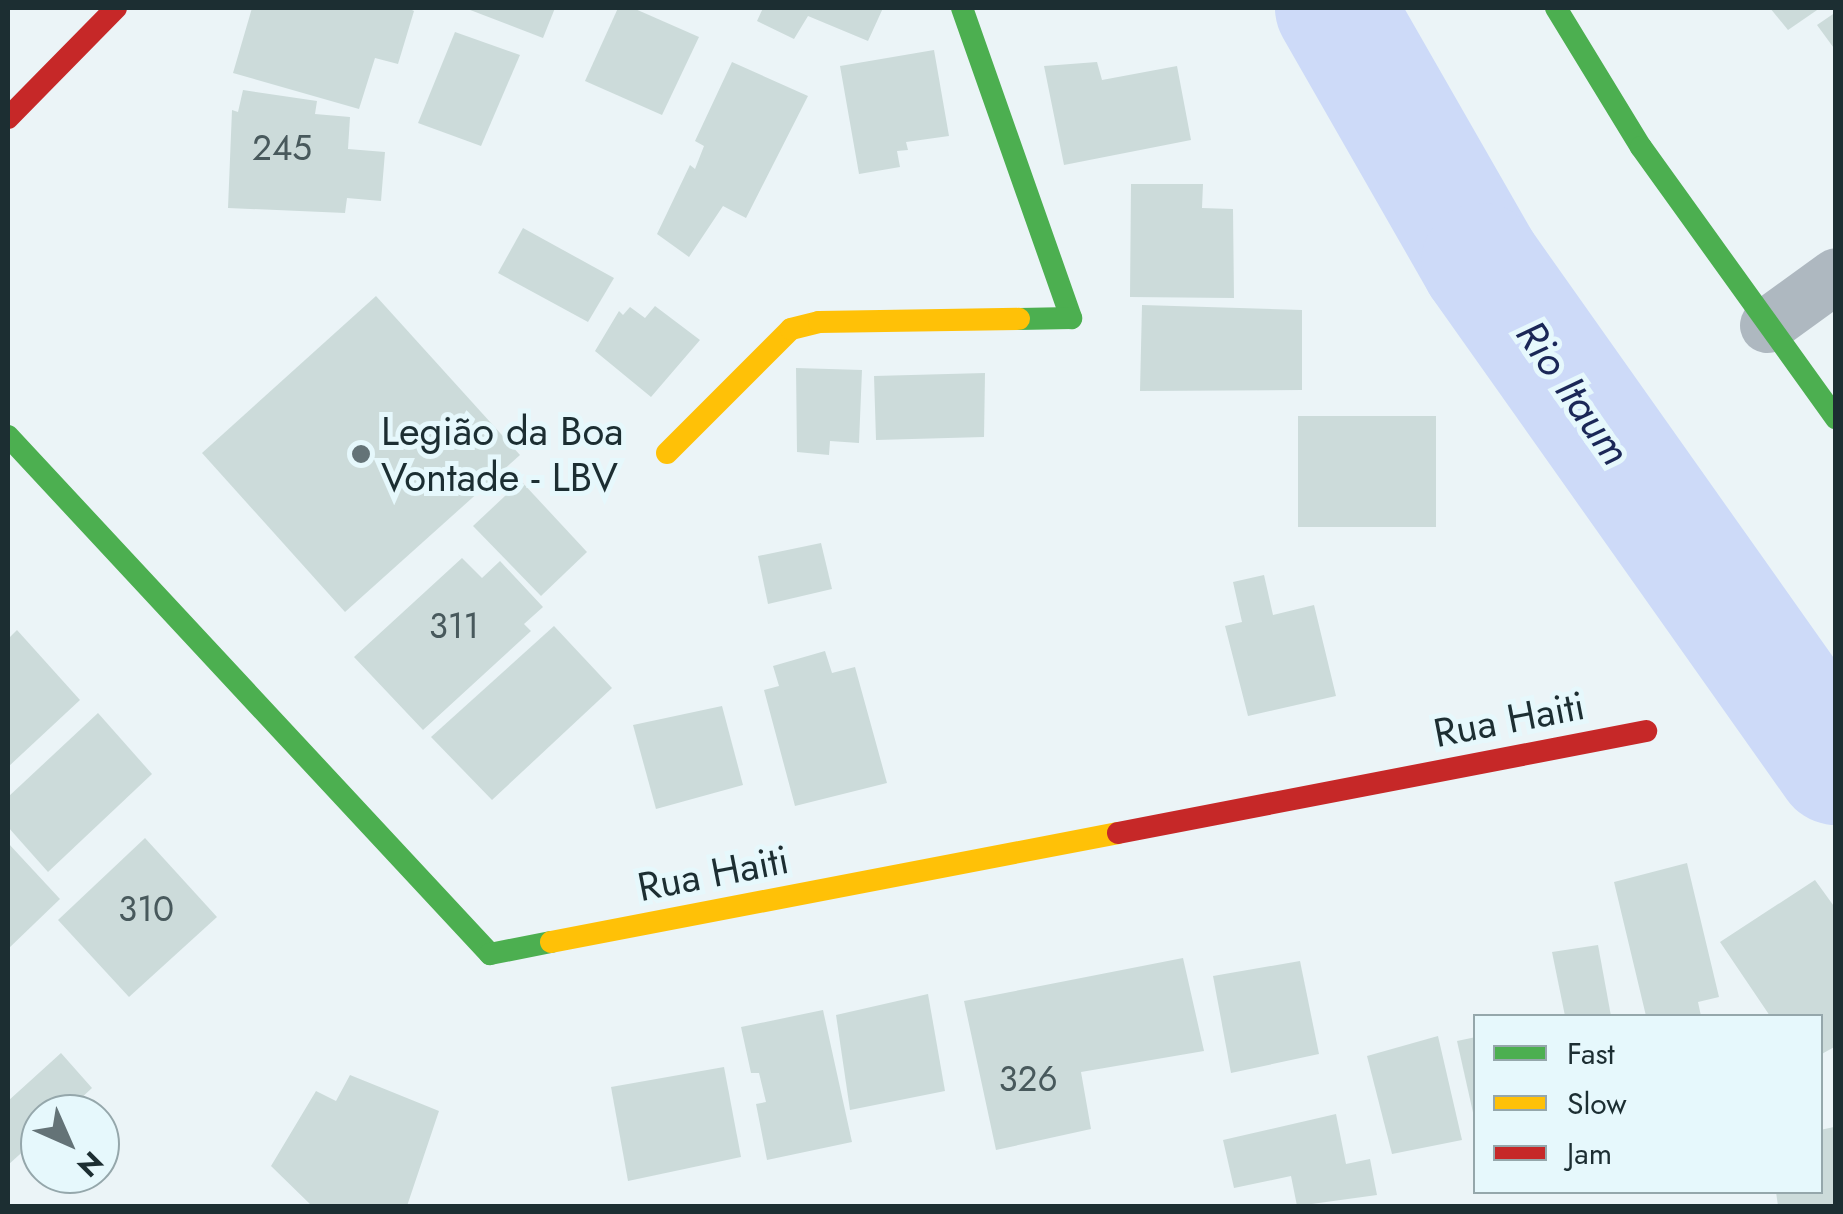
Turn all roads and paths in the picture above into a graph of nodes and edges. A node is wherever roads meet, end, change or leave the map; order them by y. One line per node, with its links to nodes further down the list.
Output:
1 (116, 8): 4 (street)
2 (962, 8): 9 (street)
3 (1556, 8): 6 (street)
4 (8, 118)
5 (1836, 276): 6 (street)
6 (1767, 325): 7 (street)
7 (1836, 418)
8 (8, 436): 10 (street, Rua Haiti)
9 (666, 454)
10 (1646, 731)

